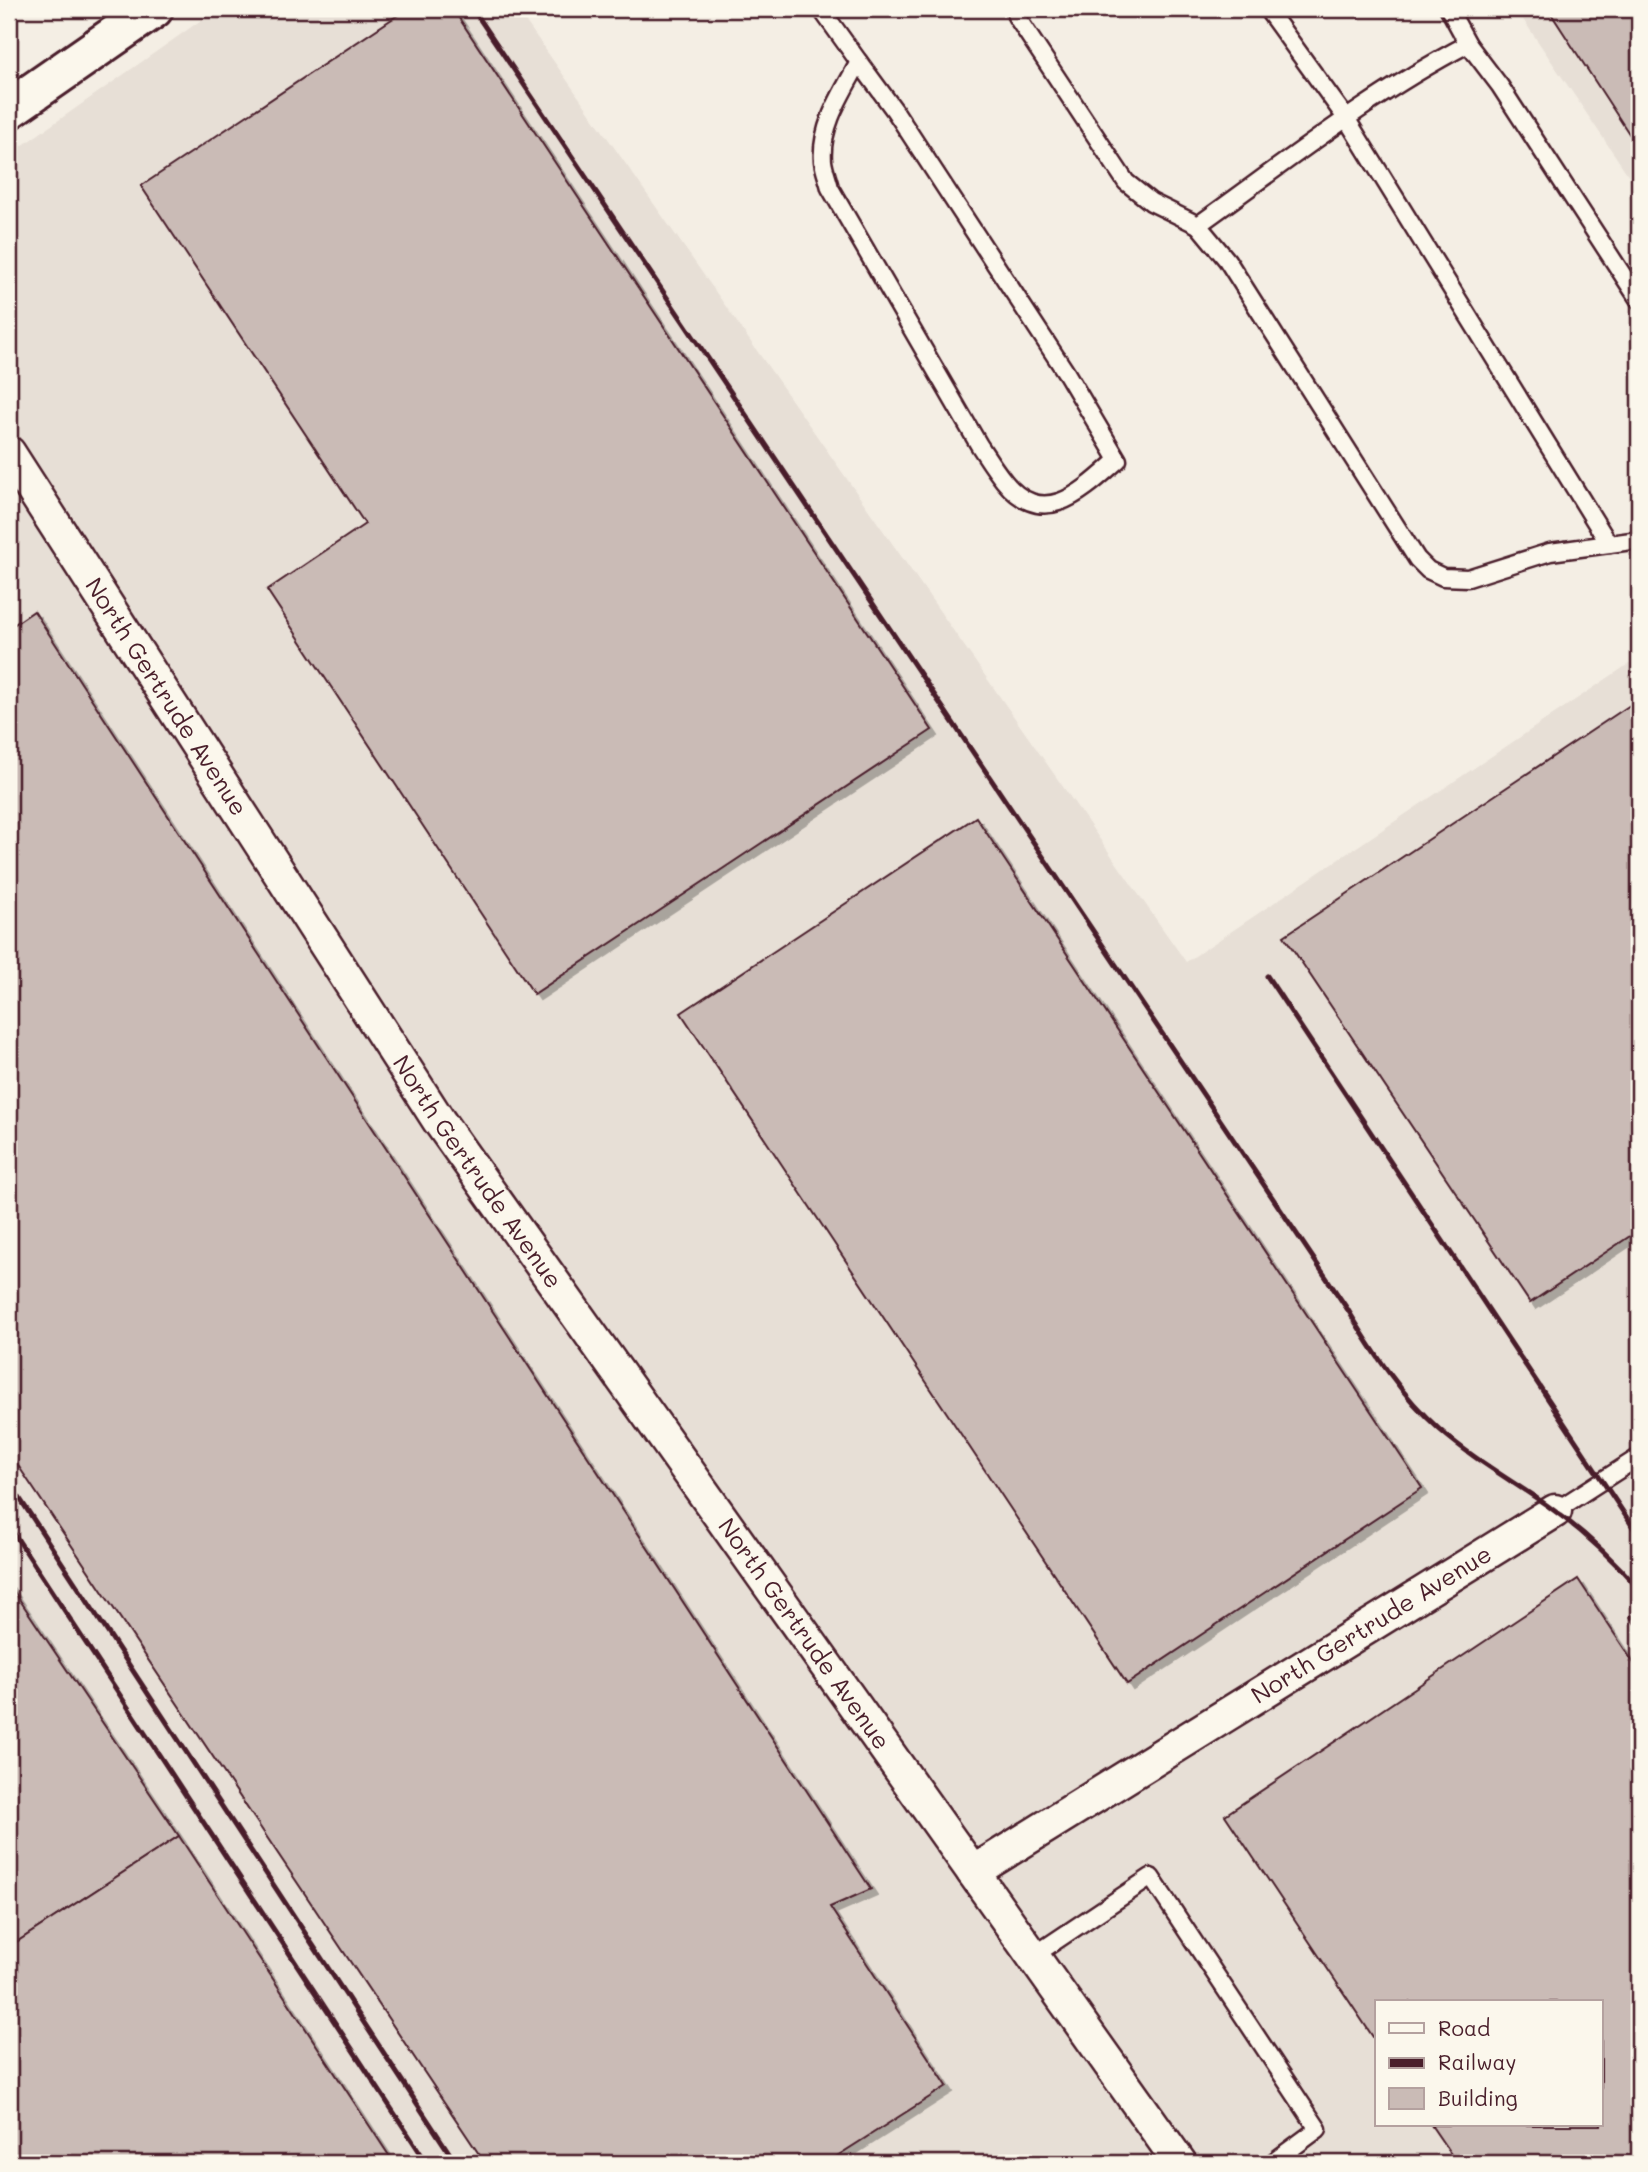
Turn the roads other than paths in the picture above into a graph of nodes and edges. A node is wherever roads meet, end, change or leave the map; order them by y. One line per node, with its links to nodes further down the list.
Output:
1 (153, 9): 8 (main road)
2 (821, 9): 7 (lane)
3 (1267, 9): 9 (lane)
4 (1449, 9): 6 (lane)
5 (1016, 16): 10 (lane)
6 (1468, 44): 9 (lane); 11 (lane)
7 (859, 62): 7 (lane)
8 (9, 109)
9 (1346, 118): 10 (lane); 14 (lane)
10 (1198, 225): 14 (lane)
11 (1639, 300)
12 (9, 453): 17 (street, North Gertrude Avenue)
13 (1639, 541): 14 (lane)
14 (1609, 544)
15 (1639, 1457): 16 (lane)
16 (1555, 1511): 17 (street, North Gertrude Avenue)
17 (973, 1872): 18 (street, North Gertrude Avenue)
18 (1033, 1956): 19 (street, North Gertrude Avenue); 20 (lane)
19 (1180, 2163)
20 (1272, 2163)

